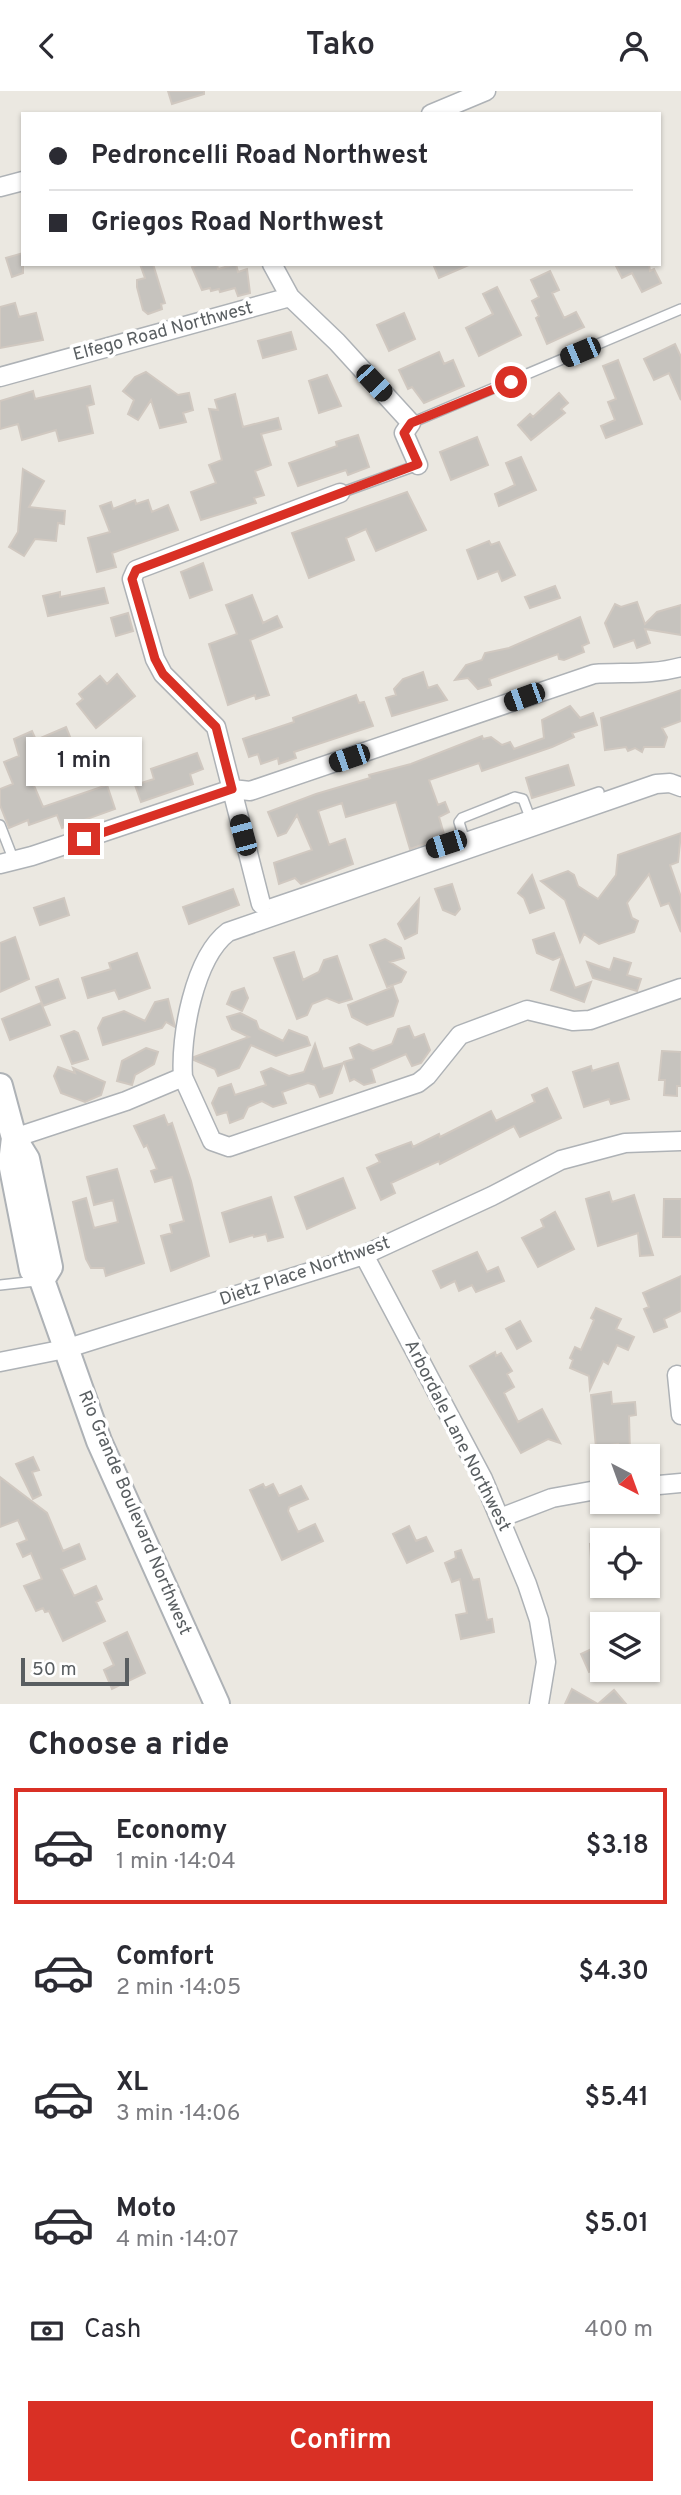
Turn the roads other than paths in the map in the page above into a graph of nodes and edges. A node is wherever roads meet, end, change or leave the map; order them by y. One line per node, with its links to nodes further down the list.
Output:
1 (486, 91): 2 (street)
2 (435, 112)
3 (21, 182): 4 (street)
4 (0, 187)
5 (273, 266): 6 (street)
6 (290, 297): 8 (street, Elfego Road Northwest); 9 (street)
7 (681, 309): 9 (lane)
8 (0, 377)
9 (411, 423): 10 (street)
10 (418, 464): 11 (lane)
11 (340, 493): 14 (street)
12 (681, 667): 14 (street)
13 (681, 787): 15 (street)
14 (232, 789): 19 (street); 20 (street)
15 (596, 799): 16 (lane); 22 (street)
16 (529, 815): 18 (lane); 18 (lane)
17 (0, 825): 19 (lane)
18 (464, 838): 20 (lane)
19 (7, 862)
20 (261, 904)
21 (681, 988): 22 (street)
22 (183, 1077): 24 (street)
23 (0, 1086): 24 (street, Rio Grande Boulevard Northwest)
24 (14, 1138): 27 (street, Rio Grande Boulevard Northwest)
25 (681, 1141): 26 (street, Dietz Place Northwest)
26 (364, 1255): 29 (street, Dietz Place Northwest); 36 (street, Arbordale Lane Northwest)
27 (42, 1280): 28 (lane); 29 (street, Rio Grande Boulevard Northwest)
28 (0, 1285)
29 (65, 1349): 30 (street, Dietz Place Northwest); 37 (street, Rio Grande Boulevard Northwest)
30 (0, 1362)
31 (677, 1375): 32 (street)
32 (681, 1415)
33 (681, 1483): 34 (street)
34 (660, 1485)
35 (590, 1491): 36 (street)
36 (500, 1518): 38 (street, Arbordale Lane Northwest)
37 (217, 1704)
38 (539, 1704)

